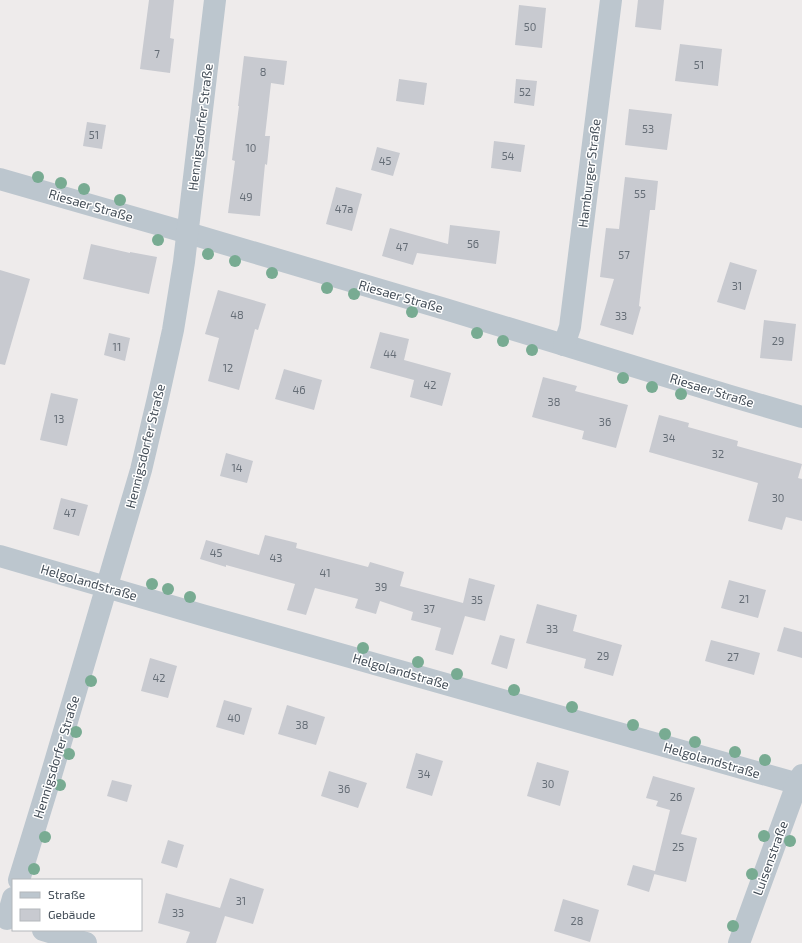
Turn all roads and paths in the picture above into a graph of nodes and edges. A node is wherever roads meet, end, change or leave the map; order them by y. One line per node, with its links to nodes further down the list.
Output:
1 (215, 0): 4 (street, Hennigsdorfer Straße)
2 (611, 0): 5 (street, Hamburger Straße)
3 (0, 179): 4 (street, Riesaer Straße)
4 (188, 233): 5 (street, Riesaer Straße); 8 (street, Hennigsdorfer Straße)
5 (564, 345): 6 (street, Riesaer Straße)
6 (802, 417)
7 (0, 556): 8 (street, Helgolandstraße)
8 (106, 586): 9 (street, Helgolandstraße); 10 (street, Hennigsdorfer Straße)
9 (800, 781): 15 (street, Luisenstraße)
10 (19, 879)
11 (12, 901): 12 (street)
12 (6, 919)
13 (45, 931): 14 (street)
14 (86, 943)
15 (739, 943)

